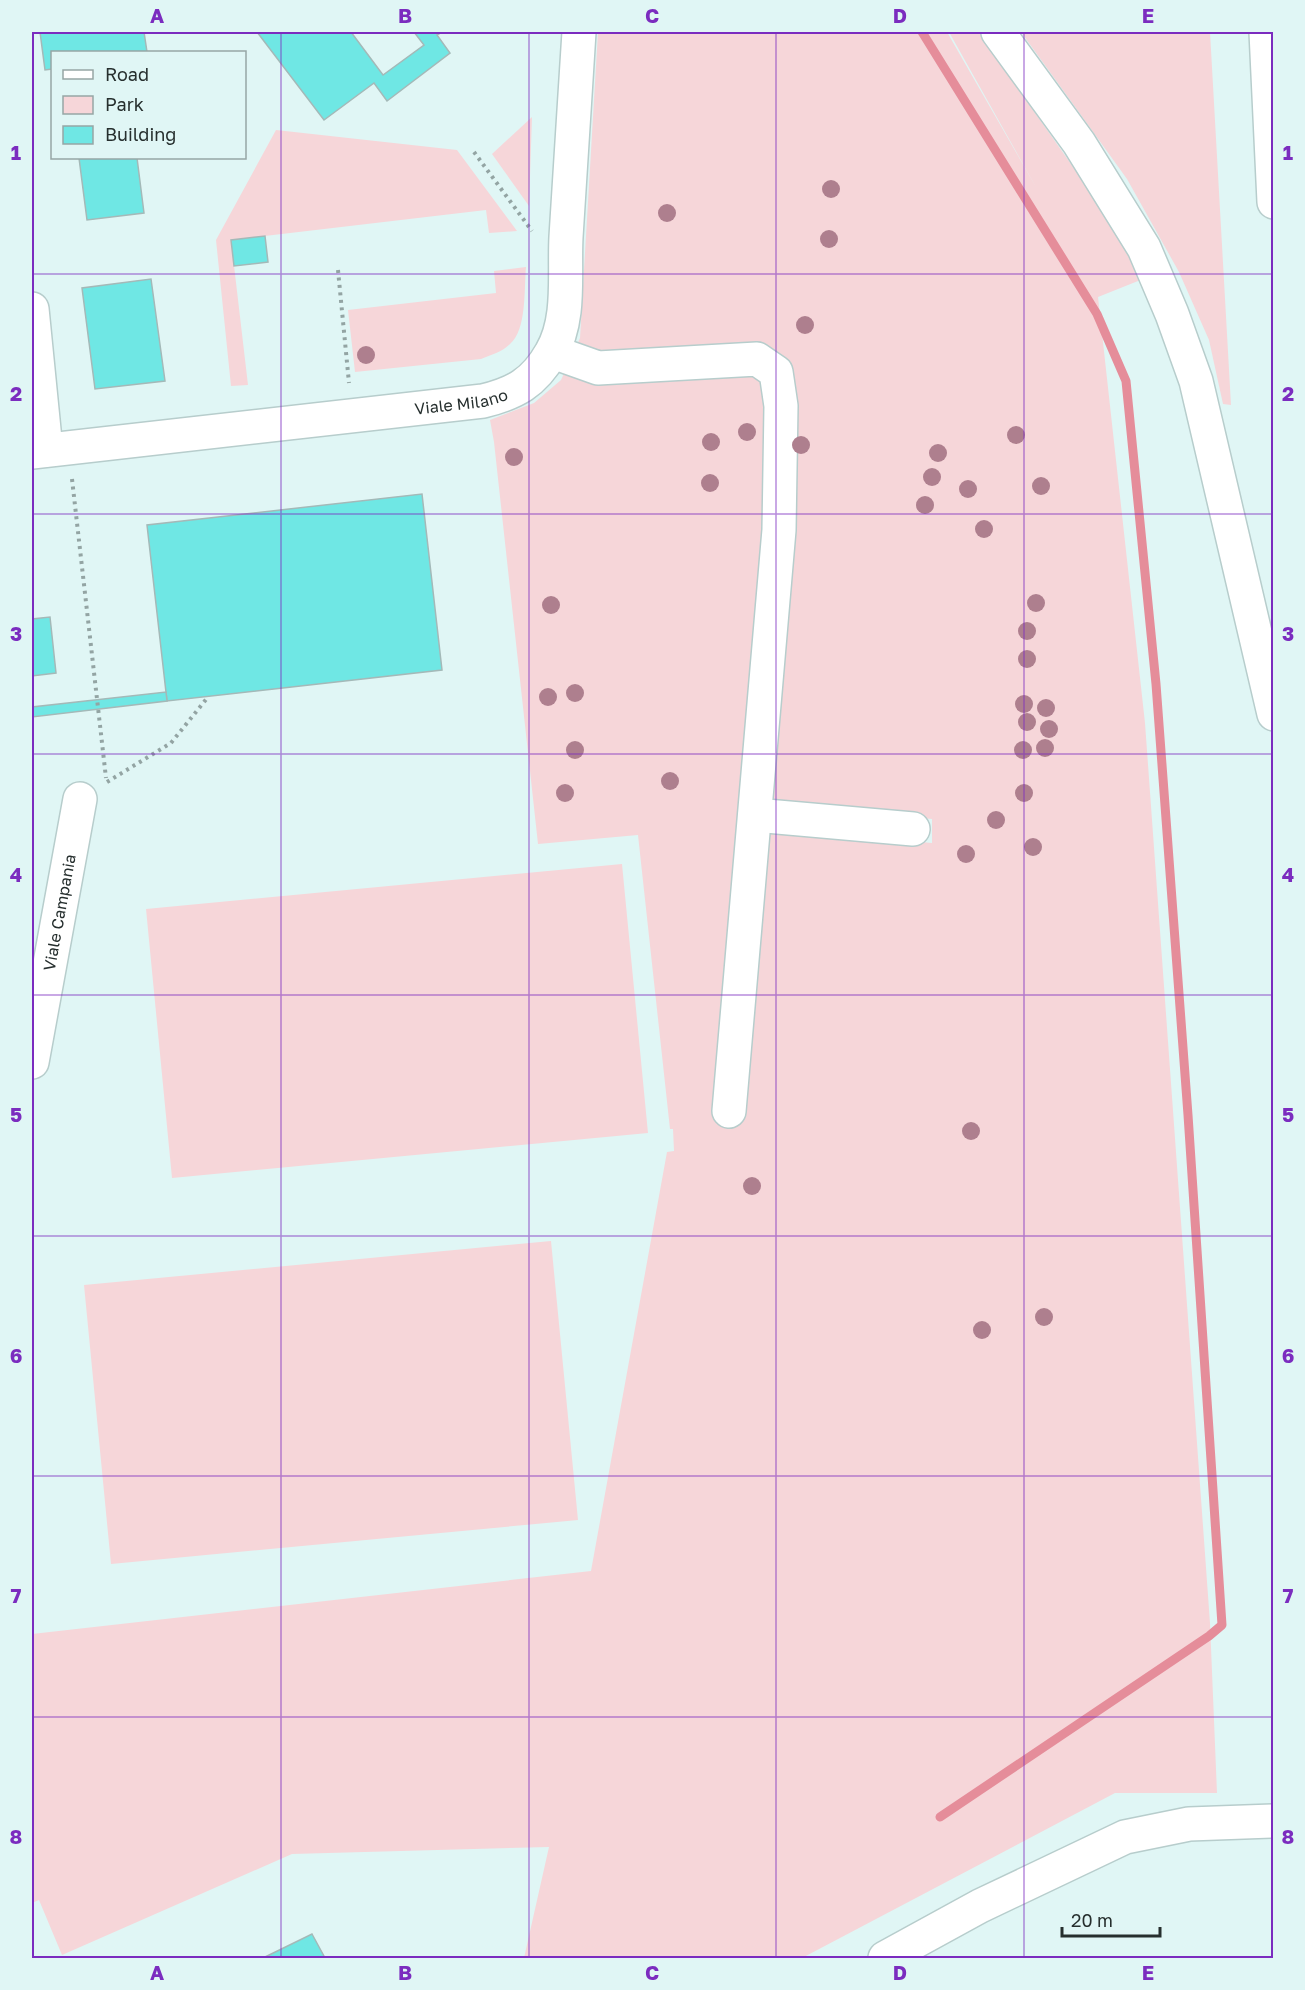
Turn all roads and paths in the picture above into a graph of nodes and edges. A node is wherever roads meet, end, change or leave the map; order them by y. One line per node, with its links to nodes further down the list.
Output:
1 (579, 32): 8 (main road, Viale Milano)
2 (998, 32): 11 (main road)
3 (1266, 32): 5 (main road)
4 (474, 152): 6 (path)
5 (1274, 202)
6 (534, 234)
7 (32, 309): 9 (main road)
8 (553, 352): 9 (main road, Viale Milano); 13 (main road)
9 (49, 450): 12 (path)
10 (208, 697): 12 (path)
11 (1274, 714)
12 (94, 790): 15 (main road, Viale Campania)
13 (754, 815): 14 (main road); 16 (main road)
14 (913, 829)
15 (32, 1062)
16 (729, 1111)
17 (1274, 1821): 18 (main road)
18 (885, 1959)

